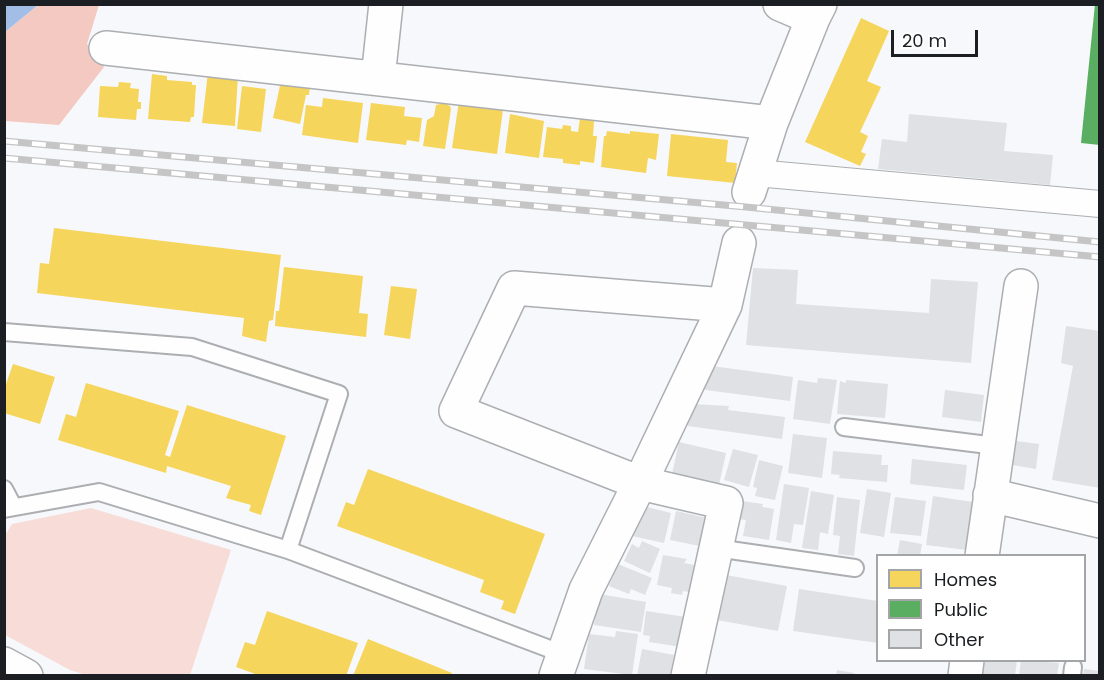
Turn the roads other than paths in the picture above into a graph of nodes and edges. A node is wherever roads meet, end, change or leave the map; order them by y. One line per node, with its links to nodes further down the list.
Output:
1 (386, 4): 5 (street)
2 (780, 4): 3 (street)
3 (817, 11): 6 (street)
4 (106, 48): 5 (street)
5 (378, 78): 6 (street)
6 (771, 123): 7 (street)
7 (753, 183): 8 (street)
8 (1100, 204)
9 (739, 243): 11 (street)
10 (1020, 286): 14 (street)
11 (724, 305): 15 (street); 15 (street)
12 (4, 332): 21 (lane)
13 (844, 427): 14 (lane)
14 (996, 446): 17 (street)
15 (640, 483): 20 (street); 25 (street)
16 (4, 489): 18 (lane)
17 (990, 495): 19 (street); 22 (street)
18 (9, 508): 21 (lane)
19 (1100, 521)
20 (716, 548): 23 (lane); 27 (street)
21 (288, 550): 25 (lane)
22 (982, 554)
23 (855, 568)
24 (4, 664): 26 (street)
25 (559, 665)
26 (26, 675)
27 (688, 675)

